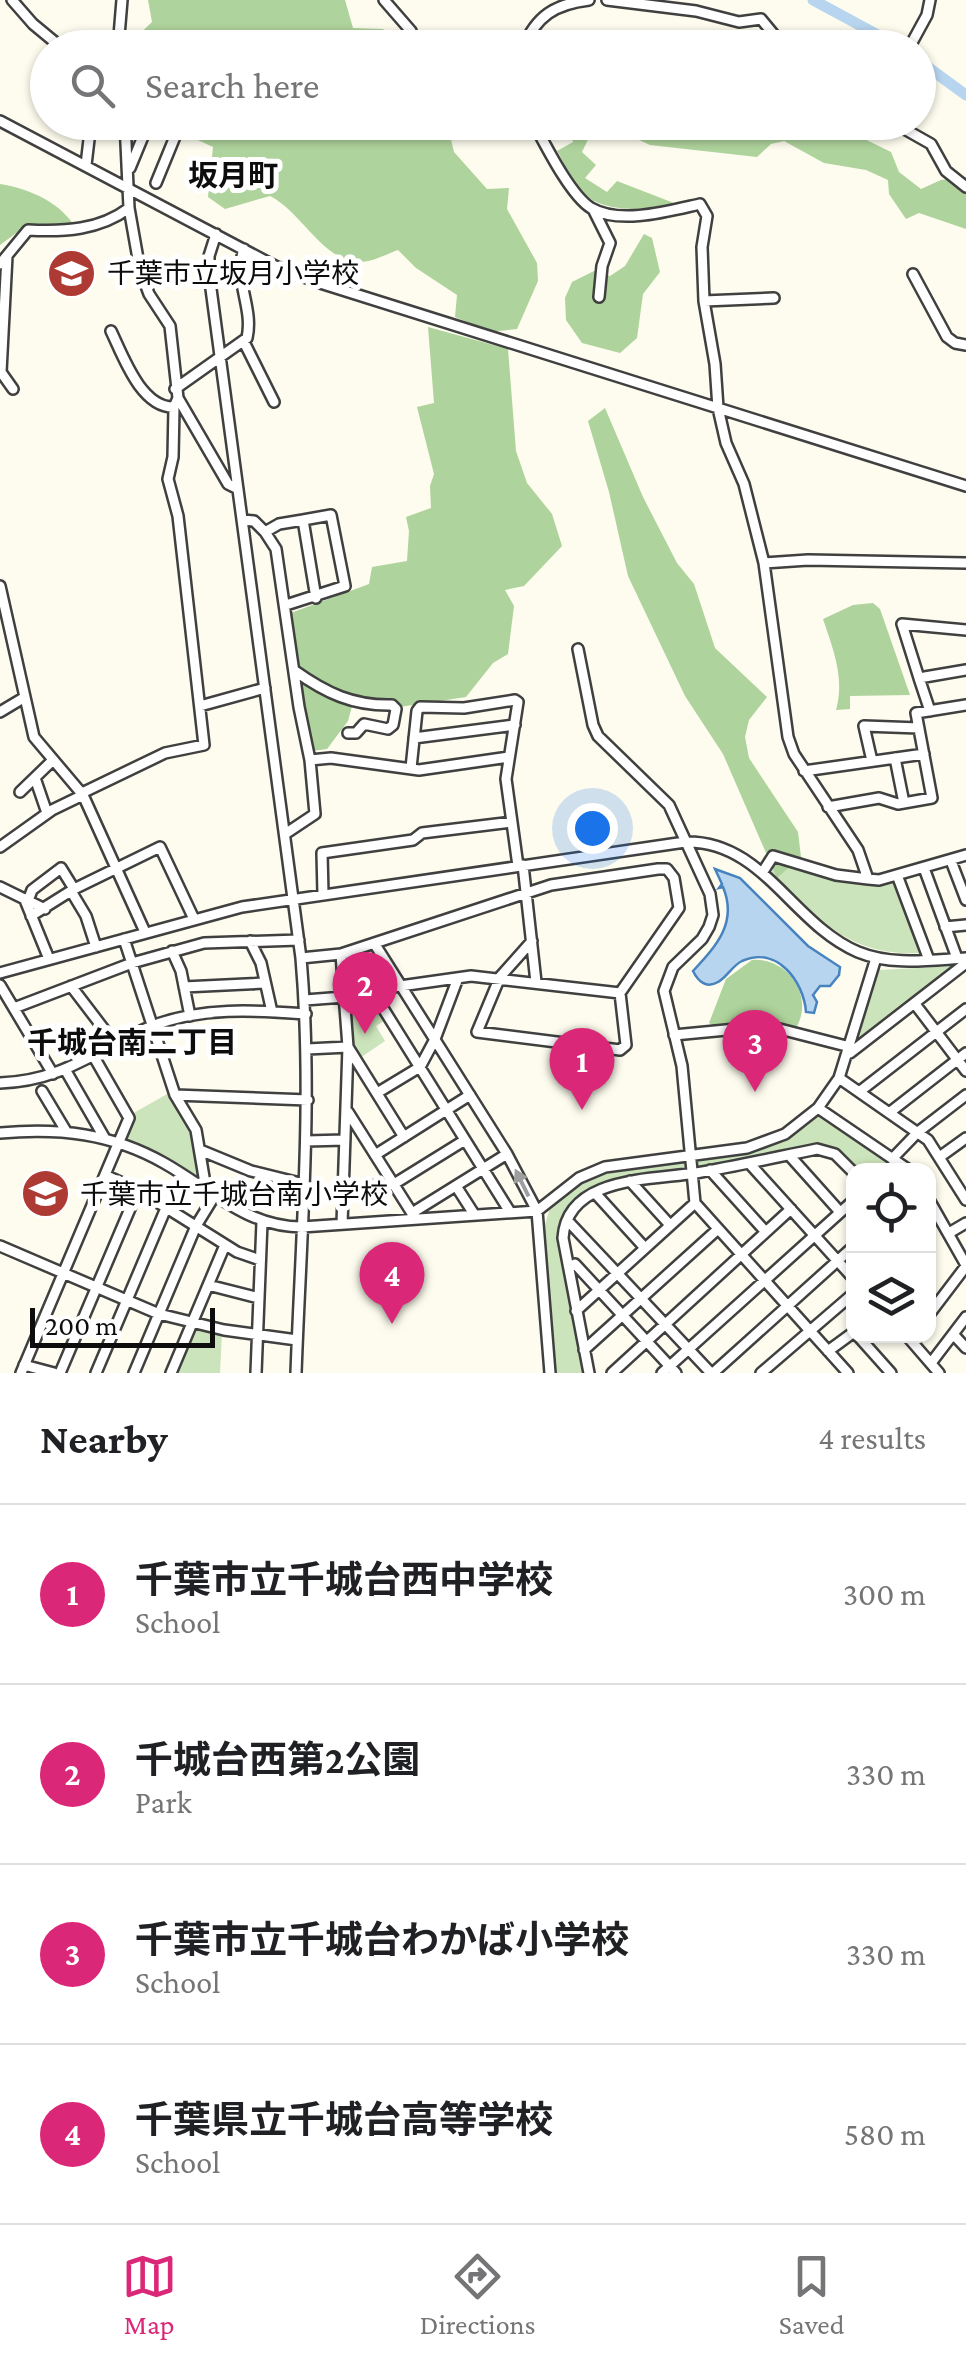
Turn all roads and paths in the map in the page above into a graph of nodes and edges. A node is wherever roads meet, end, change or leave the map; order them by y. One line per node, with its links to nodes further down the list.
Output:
1 (12, 0): 7 (street)
2 (122, 0): 8 (street)
3 (384, 0): 9 (street)
4 (588, 0): 10 (street)
5 (607, 0): 11 (street)
6 (930, 0): 12 (street)
7 (40, 30)
8 (120, 30)
9 (409, 30)
10 (532, 30)
11 (770, 30)
12 (919, 30)
13 (0, 121): 14 (street)
14 (30, 136)
15 (37, 140): 22 (street)
16 (89, 140): 22 (street)
17 (127, 140): 23 (street)
18 (144, 140): 23 (street)
19 (173, 140): 24 (street)
20 (544, 140): 28 (street)
21 (924, 140): 25 (street)
22 (86, 165): 26 (street)
23 (130, 168): 26 (street)
24 (156, 183)
25 (966, 187)
26 (128, 188): 27 (street); 29 (street)
27 (129, 208): 31 (street); 42 (street)
28 (593, 209): 34 (street); 36 (street)
29 (216, 234): 30 (street); 40 (street)
30 (244, 249): 38 (street); 44 (street)
31 (8, 254): 32 (street); 41 (street)
32 (0, 264)
33 (913, 274): 39 (street)
34 (599, 297)
35 (774, 298): 36 (street)
36 (704, 302): 44 (street)
37 (110, 331): 42 (street)
38 (244, 342): 40 (street); 43 (street)
39 (966, 345)
40 (220, 358): 42 (street); 46 (street)
41 (14, 389)
42 (176, 398): 46 (street); 63 (street)
43 (274, 402)
44 (718, 408): 45 (street); 50 (street)
45 (966, 486)
46 (238, 488): 47 (street)
47 (242, 520): 49 (street); 60 (street)
48 (303, 520): 49 (street); 53 (street); 53 (street)
49 (265, 532): 54 (street)
50 (764, 563): 51 (street); 77 (street)
51 (966, 564)
52 (0, 586): 61 (street)
53 (316, 598): 54 (street)
54 (286, 605): 58 (street)
55 (966, 630): 59 (street)
56 (578, 649): 86 (street)
57 (966, 670): 59 (street)
58 (294, 671): 68 (street); 73 (street)
59 (919, 678): 64 (street)
60 (265, 688): 63 (street); 85 (street)
61 (26, 697): 65 (street); 74 (street)
62 (966, 705): 64 (street)
63 (200, 706): 80 (street)
64 (930, 711): 67 (street)
65 (0, 712)
66 (514, 725): 69 (street); 69 (street); 71 (street)
67 (920, 728): 70 (street); 75 (street)
68 (348, 733)
69 (414, 738): 76 (street)
70 (924, 754): 72 (street); 81 (street)
71 (509, 757): 76 (street); 84 (street)
72 (895, 758): 75 (street); 81 (street)
73 (310, 760): 76 (street); 85 (street)
74 (52, 761): 78 (street); 80 (street)
75 (872, 762): 77 (street)
76 (411, 768)
77 (804, 771): 82 (street)
78 (35, 778): 79 (street); 83 (street)
79 (20, 792)
80 (82, 794): 83 (street); 91 (street)
81 (904, 803): 82 (street)
82 (828, 807): 95 (street)
83 (47, 813): 87 (street)
84 (512, 822): 90 (street); 100 (street)
85 (284, 834): 101 (street)
86 (684, 842): 90 (street); 93 (street); 145 (street)
87 (0, 847)
88 (966, 856): 89 (street)
89 (951, 861): 92 (street); 96 (street)
90 (520, 866): 99 (street); 100 (street)
91 (115, 868): 98 (street); 106 (street); 109 (street)
92 (924, 868): 94 (street); 107 (street)
93 (762, 872): 95 (street); 119 (street)
94 (897, 875): 95 (street); 121 (street)
95 (868, 879)
96 (964, 886): 102 (street)
97 (0, 888): 103 (street)
98 (73, 890): 103 (street); 104 (street); 115 (street)
99 (526, 891): 112 (street); 114 (street); 134 (street)
100 (324, 894): 101 (street)
101 (293, 898): 106 (street); 111 (street)
102 (966, 900)
103 (27, 901): 104 (street); 105 (street)
104 (45, 909): 105 (street)
105 (32, 916): 120 (street)
106 (194, 920): 109 (street)
107 (946, 926): 108 (street); 122 (street)
108 (966, 926)
109 (145, 932): 110 (street)
110 (124, 939): 115 (street); 123 (street)
111 (299, 940): 113 (street); 118 (street)
112 (532, 941): 125 (street); 128 (street)
113 (250, 942): 116 (street); 127 (street)
114 (374, 943): 117 (street); 130 (street)
115 (96, 946): 120 (street)
116 (172, 952): 123 (street); 132 (street)
117 (344, 953): 118 (street); 133 (street); 135 (street)
118 (302, 958): 136 (street)
119 (876, 958): 121 (street); 150 (street)
120 (49, 960): 124 (street)
121 (928, 960): 122 (street)
122 (963, 960): 137 (street)
123 (132, 963): 131 (street); 143 (street)
124 (0, 973)
125 (500, 977): 126 (street); 128 (street); 134 (street)
126 (458, 978): 130 (street); 146 (street)
127 (265, 982): 132 (street); 140 (street)
128 (536, 982): 134 (street)
129 (0, 985): 138 (street)
130 (400, 985): 133 (street); 146 (street)
131 (71, 986): 138 (street); 147 (street)
132 (184, 986): 142 (street)
133 (372, 990): 153 (street)
134 (620, 993)
135 (344, 997): 136 (street); 148 (street)
136 (305, 1000): 141 (street)
137 (915, 1004): 144 (street); 150 (street)
138 (14, 1008): 156 (street)
139 (966, 1010): 144 (street)
140 (272, 1012): 141 (street); 142 (street)
141 (306, 1014): 149 (street)
142 (190, 1016): 143 (street)
143 (153, 1026): 147 (street); 162 (street)
144 (936, 1032): 151 (street); 160 (street)
145 (674, 1035): 150 (street); 183 (street)
146 (435, 1040): 153 (street); 163 (street)
147 (116, 1045): 152 (street)
148 (348, 1047): 149 (street); 161 (street); 167 (street)
149 (307, 1048): 165 (street)
150 (849, 1051): 157 (street)
151 (962, 1056): 155 (street); 169 (street)
152 (94, 1057): 154 (street); 179 (street)
153 (420, 1067): 161 (street); 168 (street)
154 (66, 1071): 156 (street); 174 (street)
155 (966, 1071)
156 (53, 1074): 158 (street)
157 (839, 1078): 160 (street); 166 (street)
158 (0, 1083)
159 (42, 1091): 170 (street)
160 (859, 1092): 169 (street)
161 (377, 1094): 173 (street)
162 (175, 1095): 165 (street); 180 (street)
163 (470, 1095): 168 (street); 181 (street)
164 (966, 1095): 171 (street)
165 (308, 1100): 178 (street)
166 (818, 1108): 183 (street); 186 (street)
167 (346, 1110): 176 (street); 182 (street)
168 (447, 1110): 173 (street); 177 (street)
169 (889, 1112): 171 (street)
170 (66, 1130): 172 (street); 174 (street)
171 (918, 1132): 185 (street); 186 (street)
172 (0, 1133)
173 (404, 1136): 182 (street)
174 (104, 1137): 179 (street)
175 (966, 1138): 185 (street)
176 (346, 1140): 178 (street); 199 (street)
177 (466, 1140): 190 (street); 196 (street)
178 (306, 1141): 195 (street)
179 (119, 1142): 193 (street); 201 (street)
180 (200, 1150): 195 (street); 201 (street)
181 (507, 1154): 190 (street); 208 (street, one-way to 181)
182 (375, 1155): 196 (street)
183 (689, 1155): 192 (street); 208 (street)
184 (790, 1155): 187 (street); 189 (street); 211 (street)
185 (941, 1156): 197 (street)
186 (892, 1159): 188 (street)
187 (748, 1162): 191 (street); 207 (street)
188 (898, 1163)
189 (846, 1166)
190 (484, 1169): 198 (street); 210 (street)
191 (710, 1170): 192 (street); 222 (street)
192 (691, 1174): 194 (street); 204 (street)
193 (105, 1175): 200 (street); 237 (street)
194 (630, 1181): 202 (street); 218 (street)
195 (304, 1184): 220 (street)
196 (394, 1184): 199 (street); 213 (street)
197 (962, 1184): 203 (street)
198 (456, 1186): 212 (street); 213 (street)
199 (344, 1188): 217 (street)
200 (138, 1190): 206 (street); 240 (street)
201 (210, 1192): 215 (street); 219 (street)
202 (595, 1194): 214 (street); 228 (street)
203 (966, 1200)
204 (695, 1203): 218 (street); 221 (street)
205 (846, 1207): 211 (street)
206 (166, 1208): 219 (street); 245 (street)
207 (791, 1209): 222 (street); 224 (street)
208 (537, 1211): 210 (street); 275 (street)
209 (936, 1211): 223 (street)
210 (510, 1212): 212 (street)
211 (840, 1212): 224 (street)
212 (474, 1214): 213 (street)
213 (414, 1216): 217 (street)
214 (567, 1220): 227 (street); 234 (street)
215 (262, 1222): 220 (street); 231 (street)
216 (966, 1223): 223 (street)
217 (342, 1224): 220 (street)
218 (670, 1225): 228 (street)
219 (196, 1226): 225 (street); 249 (street)
220 (302, 1227): 257 (street)
221 (718, 1228): 229 (street); 243 (street)
222 (765, 1231): 229 (street)
223 (949, 1233): 233 (street)
224 (814, 1235): 232 (street); 238 (street)
225 (225, 1245): 231 (street); 239 (street)
226 (0, 1246): 237 (street)
227 (593, 1248): 234 (street); 236 (street)
228 (644, 1248): 236 (street)
229 (740, 1253): 238 (street); 253 (street)
230 (846, 1253): 232 (street)
231 (260, 1260): 242 (street)
232 (837, 1260): 235 (street); 246 (street)
233 (966, 1266): 247 (street)
234 (572, 1267): 241 (street); 248 (street)
235 (846, 1270)
236 (617, 1273): 241 (street); 243 (street)
237 (63, 1274): 240 (street); 267 (street)
238 (763, 1279): 246 (street); 263 (street)
239 (208, 1285): 242 (street); 252 (street)
240 (96, 1289): 245 (street); 269 (street)
241 (599, 1290): 248 (street); 250 (street)
242 (258, 1298): 255 (street)
243 (641, 1298): 250 (street); 253 (street)
244 (846, 1299): 254 (street)
245 (126, 1302): 249 (street); 270 (street)
246 (786, 1304): 254 (street); 278 (street)
247 (936, 1305)
248 (576, 1311): 264 (street)
249 (159, 1314): 252 (street); 271 (street)
250 (623, 1315): 259 (street); 264 (street)
251 (966, 1317): 256 (street)
252 (192, 1324): 255 (street); 272 (street)
253 (665, 1324): 259 (street); 263 (street)
254 (810, 1330): 265 (street); 279 (street)
255 (257, 1334): 257 (street); 273 (street)
256 (953, 1334): 262 (street); 266 (street)
257 (298, 1340): 274 (street)
258 (846, 1340): 265 (street)
259 (646, 1341): 268 (street); 277 (street)
260 (864, 1343): 281 (street)
261 (915, 1343): 266 (street)
262 (966, 1348)
263 (688, 1349): 268 (street); 278 (street)
264 (584, 1350): 276 (street)
265 (828, 1351): 280 (street)
266 (930, 1363): 282 (street)
267 (22, 1369): 269 (street)
268 (670, 1371)
269 (57, 1373)
270 (96, 1373)
271 (134, 1373)
272 (171, 1373)
273 (256, 1373)
274 (296, 1373)
275 (550, 1373)
276 (589, 1373)
277 (612, 1373)
278 (712, 1373)
279 (761, 1373)
280 (848, 1373)
281 (892, 1373)
282 (939, 1373)

